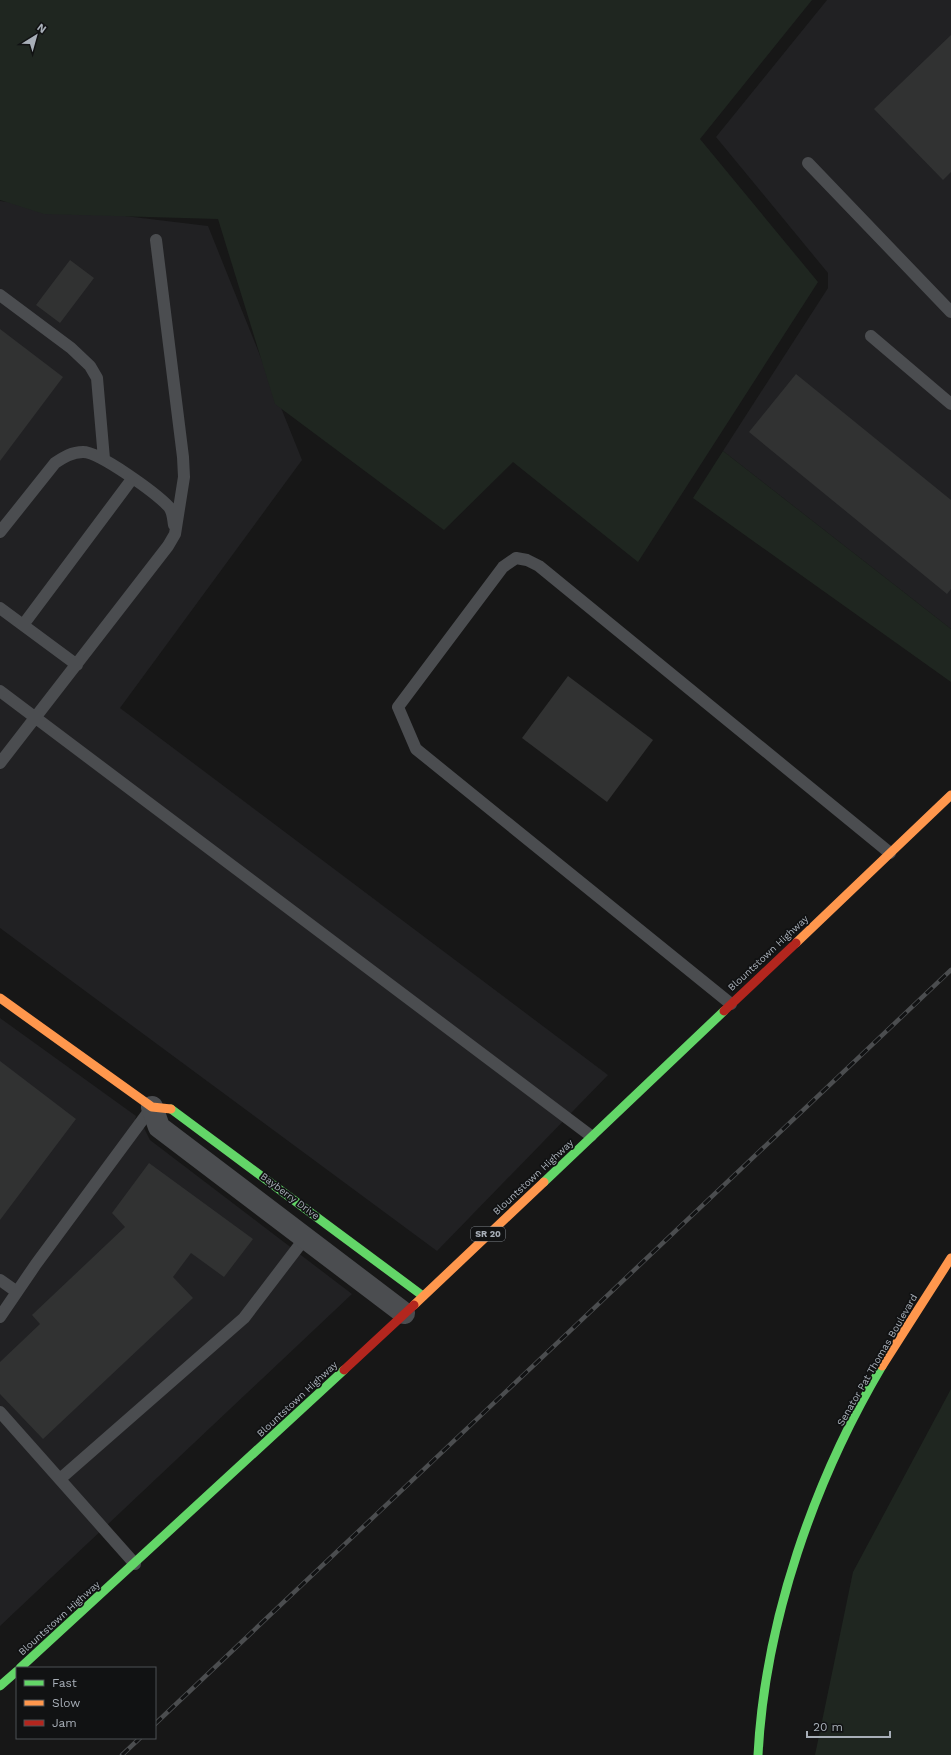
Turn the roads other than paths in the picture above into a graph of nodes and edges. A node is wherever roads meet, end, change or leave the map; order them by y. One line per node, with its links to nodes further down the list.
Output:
1 (808, 163): 4 (lane)
2 (156, 240): 10 (lane)
3 (0, 295): 7 (lane)
4 (951, 312)
5 (870, 336): 6 (lane)
6 (951, 404)
7 (104, 459): 8 (lane); 9 (lane)
8 (132, 479): 10 (lane); 12 (lane)
9 (0, 532)
10 (175, 534): 13 (lane)
11 (0, 608): 12 (lane)
12 (23, 625): 13 (lane)
13 (76, 666): 15 (lane)
14 (0, 691): 15 (lane)
15 (36, 718): 16 (lane); 22 (lane)
16 (0, 763)
17 (951, 795): 18 (main road, Blountstown Highway / SR 20)
18 (890, 853): 20 (main road, Blountstown Highway / SR 20); 20 (lane)
19 (0, 998): 21 (main road)
20 (731, 1004): 22 (main road, Blountstown Highway / SR 20)
21 (152, 1108): 23 (street); 26 (lane); 27 (main road, Bayberry Drive)
22 (591, 1136): 27 (main road, Blountstown Highway / SR 20)
23 (305, 1238): 28 (street); 31 (lane)
24 (951, 1258): 36 (main road, Senator Pat Thomas Boulevard)
25 (0, 1280): 26 (lane)
26 (17, 1292): 29 (lane)
27 (423, 1296): 28 (main road, Blountstown Highway / SR 20)
28 (404, 1313): 32 (main road, Blountstown Highway / SR 20)
29 (0, 1317)
30 (0, 1412): 31 (lane)
31 (60, 1480): 32 (lane)
32 (136, 1564): 33 (main road, Blountstown Highway / SR 20)
33 (21, 1667)
34 (16, 1672): 35 (main road, Blountstown Highway)
35 (0, 1686)
36 (758, 1755)

